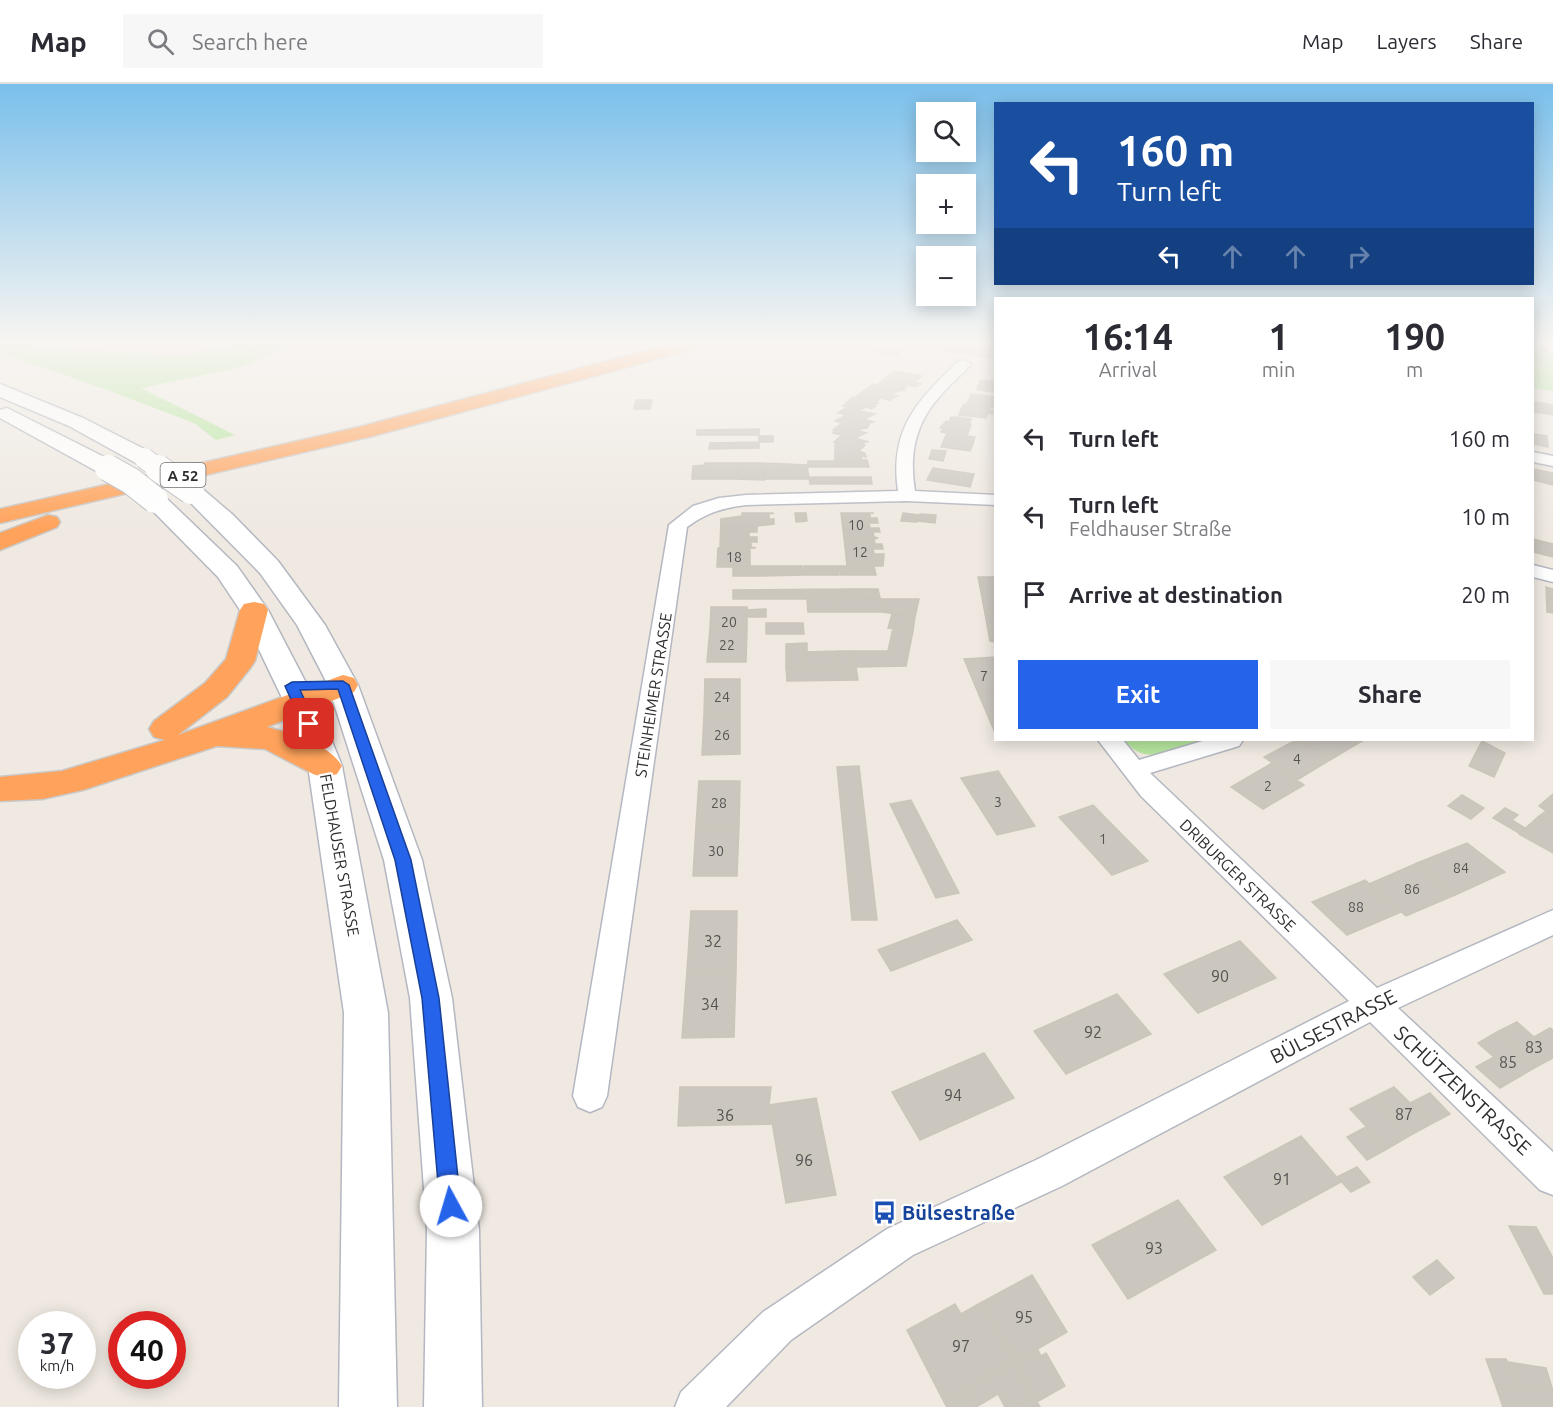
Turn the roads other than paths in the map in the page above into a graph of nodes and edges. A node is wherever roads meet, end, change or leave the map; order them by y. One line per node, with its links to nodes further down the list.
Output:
1 (35, 405): 19 (main road, bridge)
2 (412, 405): 9 (highway, A 52)
3 (467, 405): 6 (highway, A 52)
4 (926, 405): 10 (street)
5 (0, 411): 18 (main road, FELDHAUSER STRASSE, bridge)
6 (366, 432): 14 (highway, A 52); 15 (highway)
7 (1534, 457): 8 (street)
8 (1553, 461)
9 (88, 484): 11 (highway); 13 (highway, A 52)
10 (907, 496): 12 (street, STEINHEIMER STRASSE); 31 (street, STEINHEIMER STRASSE)
11 (0, 498)
12 (994, 500)
13 (0, 503)
14 (0, 516)
15 (0, 542)
16 (1534, 571): 17 (street)
17 (1553, 576)
18 (254, 610): 20 (main road, FELDHAUSER STRASSE); 21 (highway)
19 (343, 685): 20 (highway); 34 (main road)
20 (297, 695): 21 (highway); 22 (highway); 25 (main road, FELDHAUSER STRASSE)
21 (165, 729): 26 (highway)
22 (196, 741): 25 (highway); 28 (highway)
23 (1111, 741): 27 (street, DRIBURGER STRASSE)
24 (1228, 741): 27 (street)
25 (325, 766): 33 (main road, FELDHAUSER STRASSE)
26 (0, 769)
27 (1133, 770): 30 (street, DRIBURGER STRASSE)
28 (0, 789)
29 (1553, 922): 30 (street, BÜLSESTRASSE)
30 (1372, 1005): 32 (street, SCHÜTZENSTRASSE); 35 (street, BÜLSESTRASSE)
31 (590, 1096)
32 (1553, 1177)
33 (368, 1407)
34 (453, 1407)
35 (696, 1407)

